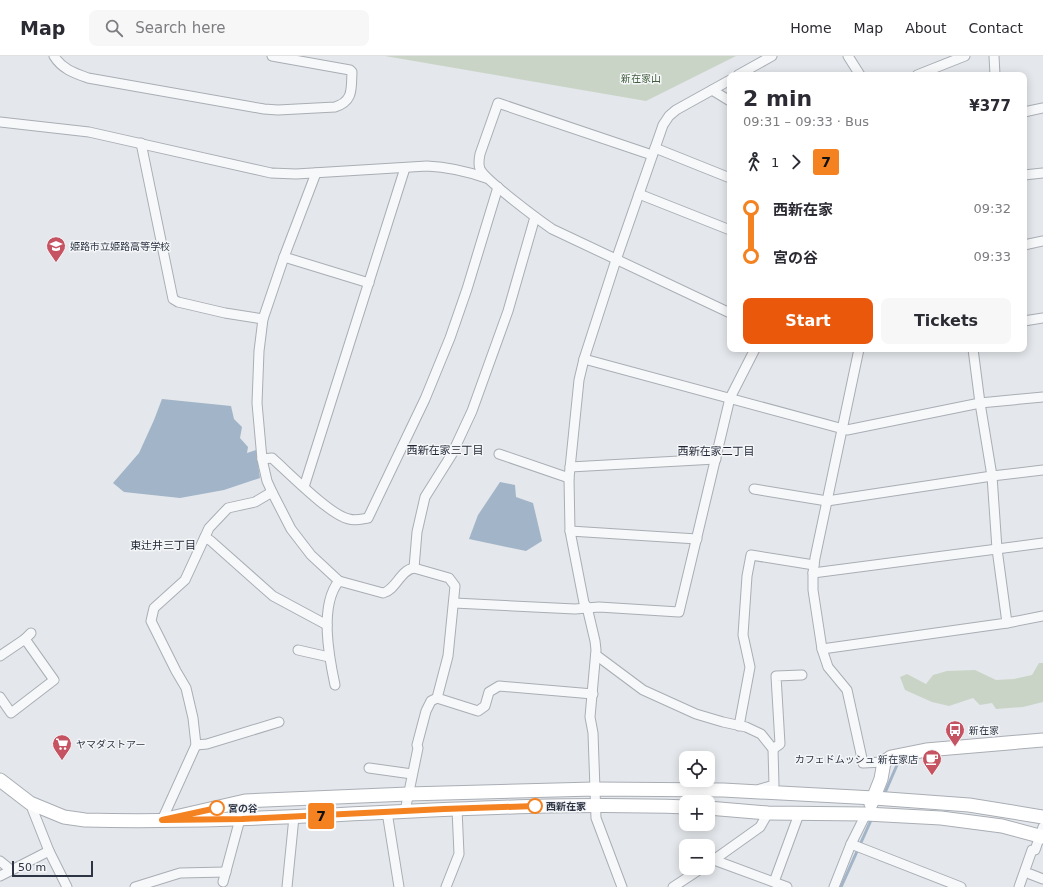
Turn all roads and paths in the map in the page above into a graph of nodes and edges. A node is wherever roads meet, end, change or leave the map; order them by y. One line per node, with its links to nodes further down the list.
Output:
1 (54, 56): 2 (street)
2 (272, 56)
3 (772, 56): 7 (street)
4 (848, 56): 8 (street)
5 (965, 56): 9 (street)
6 (994, 56): 10 (street)
7 (743, 72)
8 (858, 72)
9 (925, 72)
10 (995, 72)
11 (727, 82): 12 (street)
12 (712, 90): 13 (street); 18 (street)
13 (727, 99)
14 (1043, 108): 15 (street)
15 (1027, 111)
16 (0, 122): 17 (street)
17 (141, 143): 20 (street); 36 (street)
18 (653, 152): 23 (street); 24 (street); 26 (street)
19 (405, 168): 20 (street); 24 (street); 33 (street)
20 (316, 173): 31 (street)
21 (1043, 173): 22 (street)
22 (1027, 175)
23 (727, 177)
24 (488, 179): 25 (street)
25 (498, 186): 27 (street); 53 (street)
26 (639, 194): 28 (street); 32 (street)
27 (535, 217): 32 (street); 62 (street)
28 (727, 229)
29 (1043, 241): 30 (street)
30 (1027, 244)
31 (284, 257): 33 (street); 36 (street)
32 (616, 260): 34 (street); 41 (street)
33 (369, 283): 53 (street)
34 (727, 312)
35 (1043, 318): 37 (street)
36 (263, 319): 47 (street)
37 (1027, 320)
38 (753, 352): 43 (street)
39 (858, 352): 45 (street)
40 (973, 352): 44 (street)
41 (584, 359): 43 (street); 49 (street)
42 (1043, 397): 44 (street)
43 (730, 398): 45 (street); 48 (street)
44 (980, 403): 45 (street); 51 (street)
45 (842, 429): 56 (street)
46 (499, 454): 52 (street)
47 (262, 459): 53 (street); 55 (street)
48 (716, 459): 49 (street); 59 (street)
49 (570, 467): 52 (street)
50 (1043, 470): 51 (street)
51 (992, 476): 56 (street); 61 (street)
52 (569, 478): 57 (street)
53 (304, 487)
54 (754, 489): 56 (street)
55 (272, 492): 58 (street); 64 (street)
56 (827, 501): 63 (street)
57 (570, 531): 59 (street); 66 (street)
58 (205, 537): 69 (street); 83 (street)
59 (697, 539): 66 (street)
60 (1043, 543): 61 (street)
61 (997, 548): 63 (street); 68 (street)
62 (414, 568): 64 (street); 65 (street)
63 (813, 569): 71 (street); 81 (street)
64 (339, 581): 69 (street)
65 (457, 603): 66 (street); 79 (street)
66 (581, 608): 72 (street)
67 (1043, 616): 68 (street)
68 (1007, 622): 71 (street)
69 (327, 625): 74 (street)
70 (298, 650): 74 (street)
71 (822, 650): 85 (street)
72 (596, 655): 77 (street); 81 (street)
73 (0, 656): 78 (street)
74 (329, 657): 76 (street)
75 (802, 675): 84 (street)
76 (335, 685)
77 (589, 693): 79 (street); 89 (street)
78 (0, 697)
79 (440, 700): 87 (street)
80 (279, 722): 83 (street)
81 (740, 726): 84 (street)
82 (1043, 740): 85 (street)
83 (196, 745): 106 (street)
84 (773, 749): 90 (street)
85 (884, 762): 92 (street)
86 (369, 768): 87 (street)
87 (412, 774): 91 (street)
88 (0, 780): 93 (street)
89 (594, 789): 90 (street); 91 (street); 94 (street)
90 (751, 791): 92 (street)
91 (408, 794): 98 (street); 106 (street)
92 (874, 798): 102 (street); 104 (street)
93 (30, 803): 106 (street); 110 (street)
94 (594, 804): 95 (street); 96 (street); 127 (street)
95 (679, 807)
96 (457, 809): 98 (street); 126 (street)
97 (715, 809): 100 (street)
98 (405, 811): 99 (street)
99 (387, 812): 103 (street); 125 (street)
100 (768, 813): 101 (street); 111 (street)
101 (799, 814): 102 (street); 121 (street)
102 (866, 814): 107 (street); 108 (street)
103 (294, 817): 105 (street); 124 (street)
104 (1043, 817)
105 (240, 819): 106 (street); 115 (street)
106 (162, 820)
107 (1042, 833): 109 (street)
108 (851, 844): 130 (street); 131 (street)
109 (1035, 850): 116 (street); 132 (street)
110 (49, 851): 114 (street); 122 (street)
111 (715, 861)
112 (0, 862): 114 (street)
113 (715, 862): 121 (street)
114 (11, 870): 118 (street)
115 (226, 872): 120 (street); 123 (street)
116 (1030, 874): 119 (street); 133 (street)
117 (691, 875): 128 (street)
118 (0, 876)
119 (1043, 879)
120 (223, 882)
121 (774, 882): 129 (street)
122 (67, 887)
123 (135, 887)
124 (287, 887)
125 (399, 887)
126 (446, 887)
127 (622, 887)
128 (673, 887)
129 (787, 887)
130 (834, 887)
131 (961, 887)
132 (1019, 887)
133 (1025, 887)

